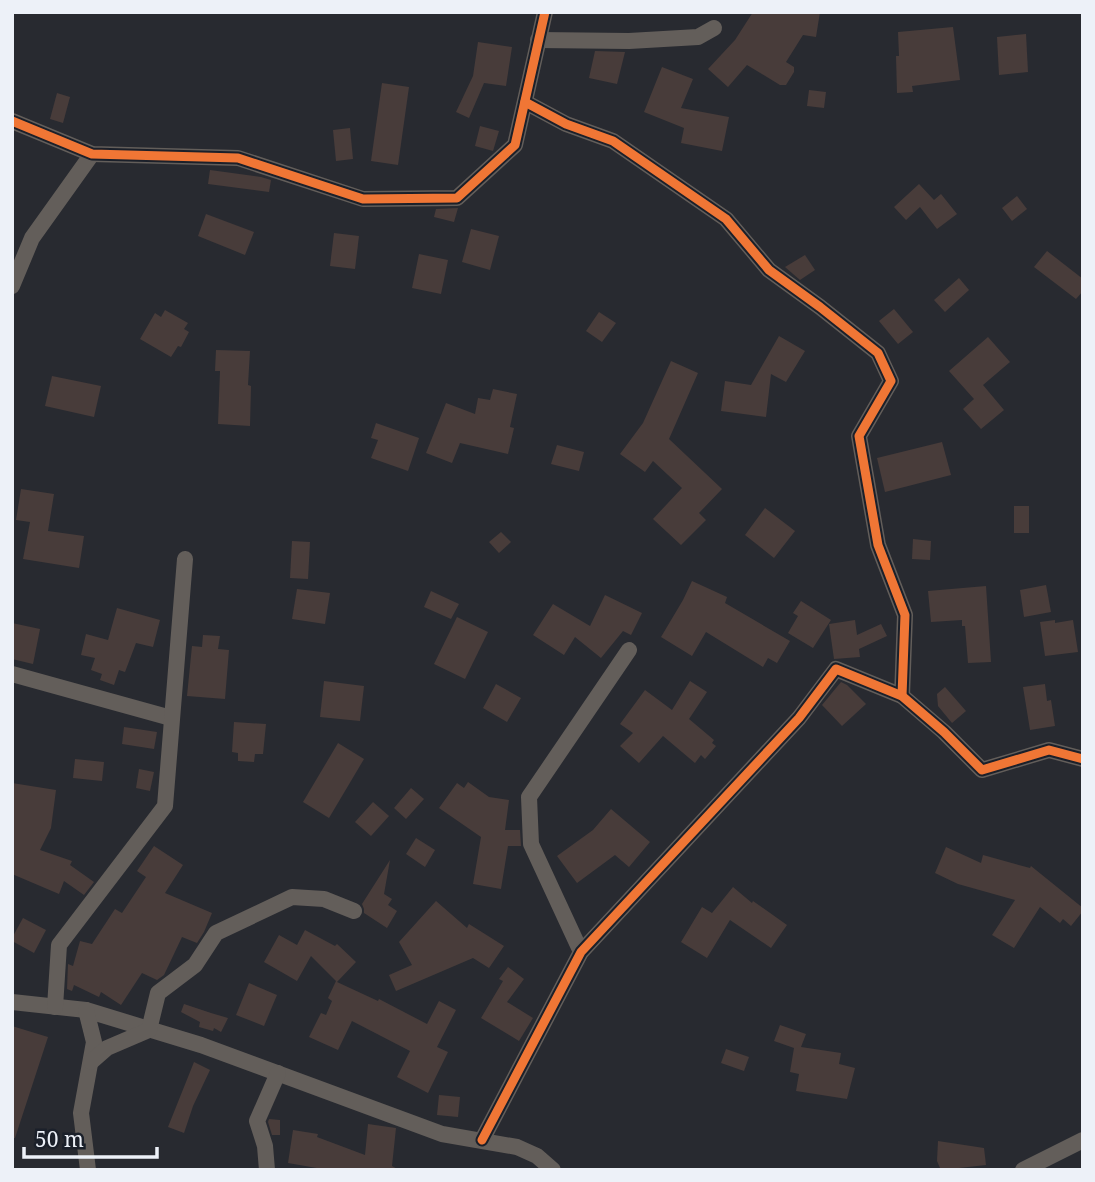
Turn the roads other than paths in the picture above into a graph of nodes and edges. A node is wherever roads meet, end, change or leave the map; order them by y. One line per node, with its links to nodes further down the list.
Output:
1 (545, 12): 3 (street)
2 (714, 28): 3 (street)
3 (538, 40): 4 (street)
4 (525, 102): 6 (street); 11 (street)
5 (12, 121): 6 (street)
6 (92, 154): 7 (street)
7 (12, 286)
8 (185, 559): 12 (street)
9 (629, 650): 15 (street)
10 (12, 674): 12 (street)
11 (902, 696): 13 (street); 15 (street)
12 (171, 718): 17 (street)
13 (1083, 758)
14 (354, 911): 19 (street)
15 (581, 952): 22 (street)
16 (12, 1002): 17 (street)
17 (55, 1007): 18 (street)
18 (86, 1010): 19 (street); 20 (street)
19 (149, 1030): 20 (street); 21 (street)
20 (90, 1062): 24 (street)
21 (278, 1073): 22 (street); 25 (street)
22 (482, 1140): 26 (street)
23 (1083, 1140): 27 (street)
24 (88, 1170)
25 (267, 1170)
26 (553, 1170)
27 (1023, 1170)

